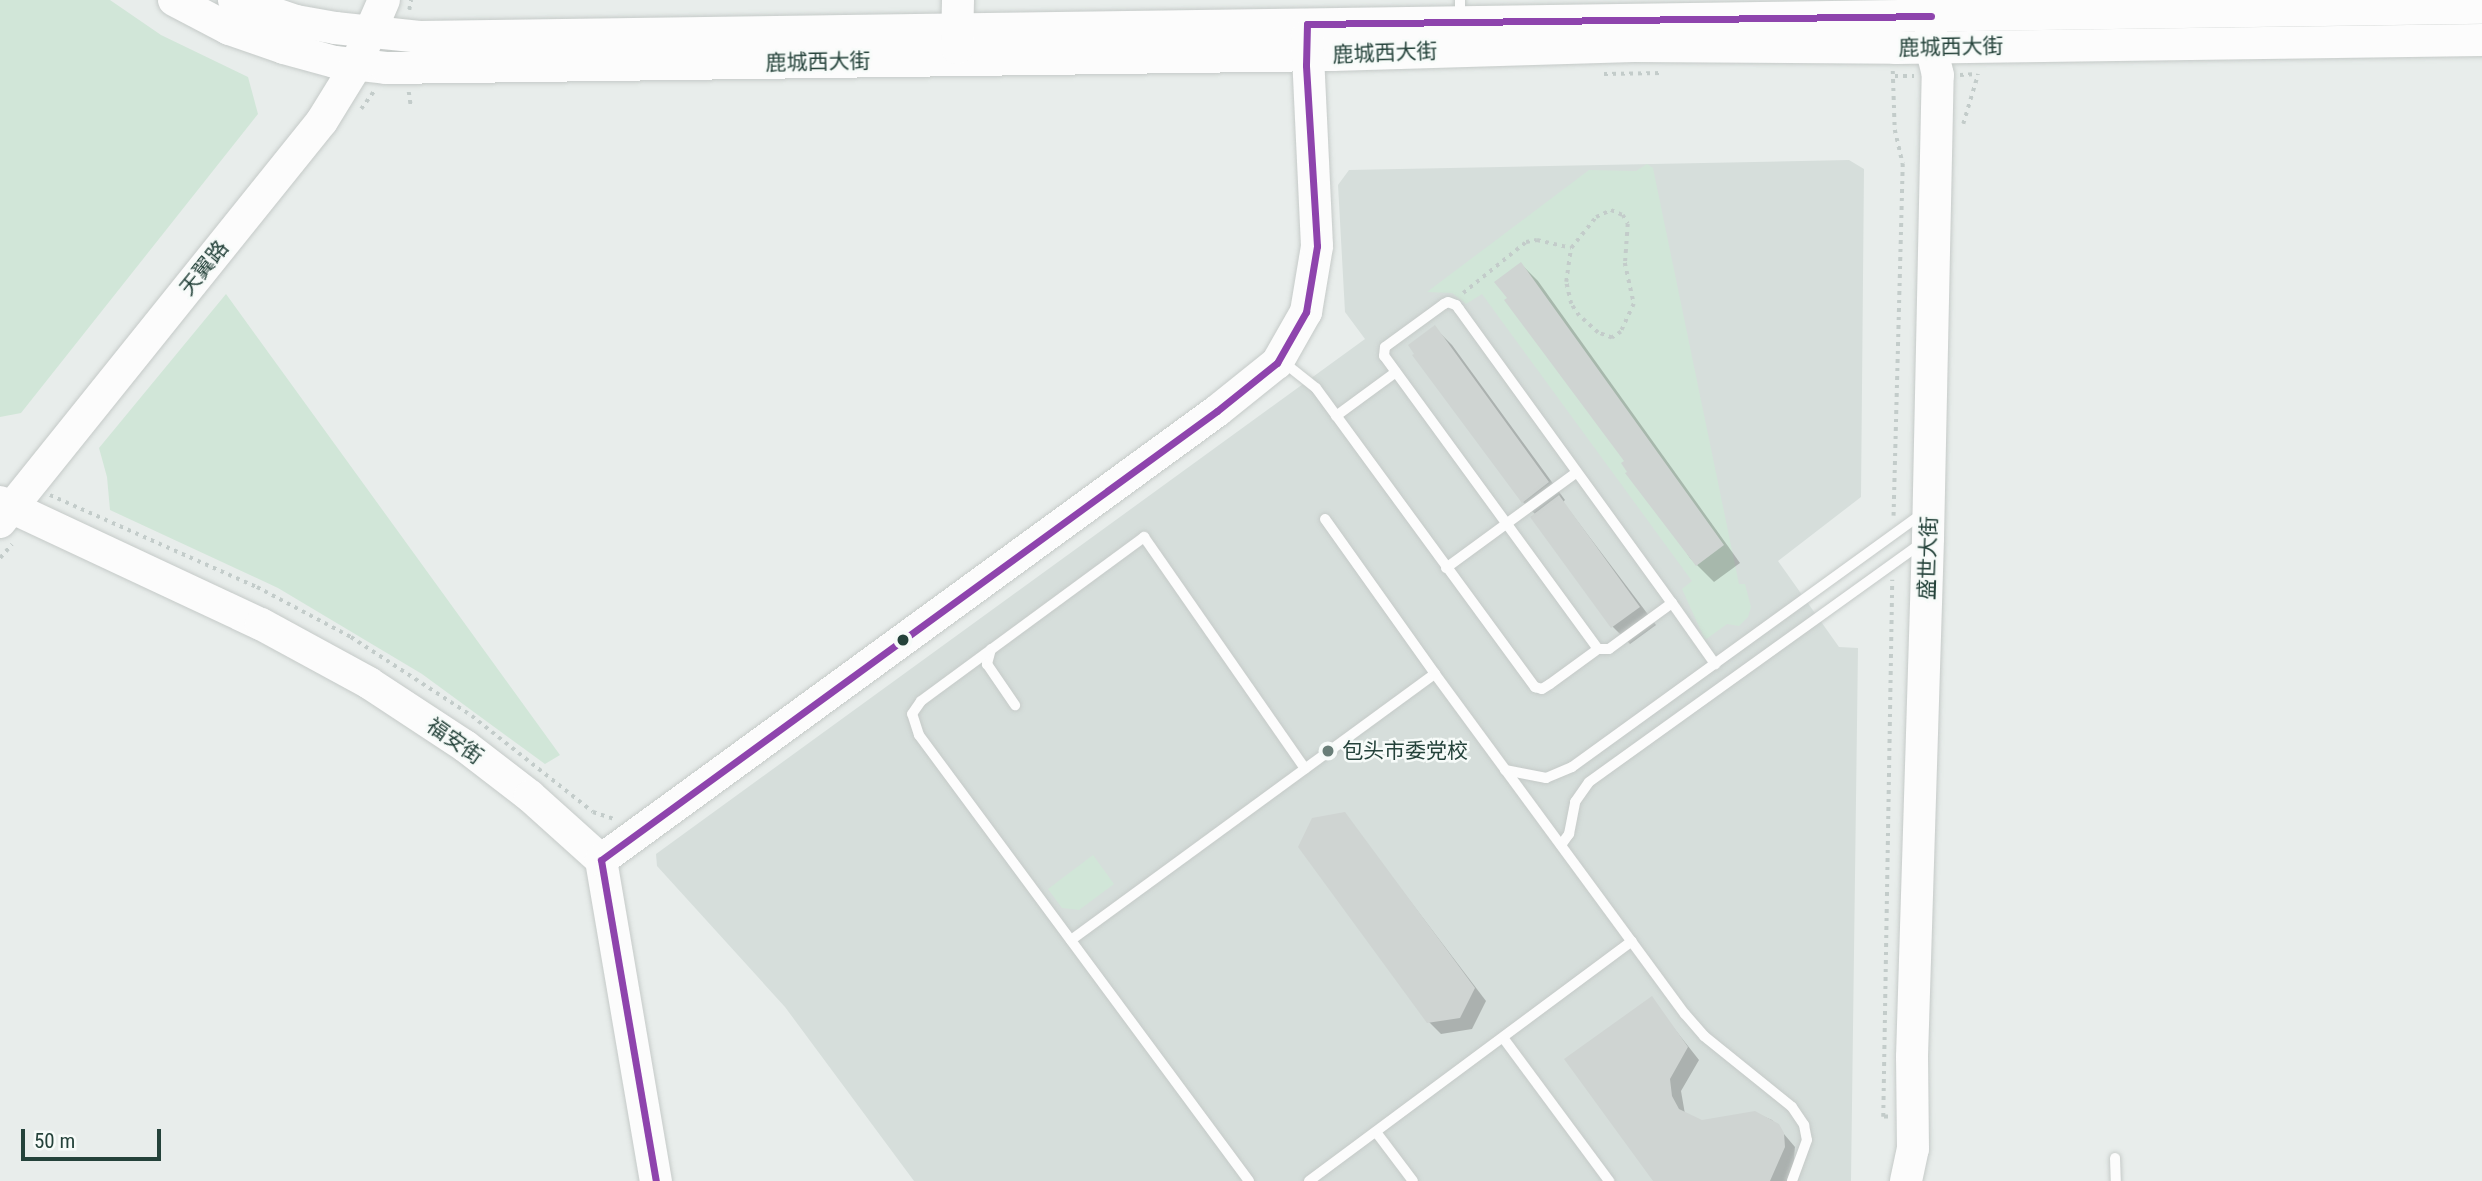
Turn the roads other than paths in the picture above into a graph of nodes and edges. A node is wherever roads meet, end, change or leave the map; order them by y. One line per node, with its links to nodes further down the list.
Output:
1 (174, 0): 14 (main road, 鹿城西大街)
2 (234, 0): 9 (main road, 鹿城西大街)
3 (384, 0): 9 (main road, 天翼路)
4 (1933, 8): 5 (main road, 鹿城西大街); 6 (main road, 鹿城西大街); 11 (main road, 盛世大街)
5 (2482, 8)
6 (1460, 11): 8 (main road, 鹿城西大街)
7 (958, 15): 8 (main road, 鹿城西大街); 9 (main road, 鹿城西大街); 13 (main road)
8 (1307, 24): 12 (main road)
9 (370, 33): 14 (main road, 天翼路)
10 (2482, 40): 11 (main road, 鹿城西大街)
11 (1931, 47): 12 (main road, 鹿城西大街); 22 (main road, 盛世大街)
12 (1306, 55): 13 (main road, 鹿城西大街); 15 (main road)
13 (956, 60): 14 (main road, 鹿城西大街)
14 (356, 64): 19 (main road, 天翼路)
15 (1279, 359): 17 (lane); 33 (main road)
16 (1396, 372): 17 (lane); 18 (lane); 21 (lane)
17 (1336, 416): 23 (lane)
18 (1577, 472): 21 (lane); 24 (lane)
19 (4, 511): 33 (main road, 福安街)
20 (1325, 519): 28 (lane)
21 (1506, 523): 23 (lane); 26 (lane)
22 (1929, 523): 27 (lane); 32 (lane); 45 (main road, 盛世大街)
23 (1446, 568): 26 (lane)
24 (1672, 603): 26 (lane); 27 (lane)
25 (992, 649): 29 (lane); 30 (lane); 34 (lane)
26 (1598, 649)
27 (1715, 664): 31 (lane)
28 (1435, 674): 30 (lane); 31 (lane)
29 (1015, 705)
30 (1305, 769): 34 (lane)
31 (1505, 770): 32 (lane)
32 (1561, 845): 35 (lane)
33 (601, 860): 39 (main road)
34 (1071, 940): 40 (lane)
35 (1632, 941): 36 (lane); 44 (lane)
36 (1504, 1039): 37 (lane); 43 (lane)
37 (1376, 1132): 41 (lane); 42 (lane)
38 (2115, 1158): 46 (lane)
39 (656, 1181)
40 (1249, 1181)
41 (1309, 1181)
42 (1412, 1181)
43 (1609, 1181)
44 (1792, 1181)
45 (1906, 1181)
46 (2116, 1181)

